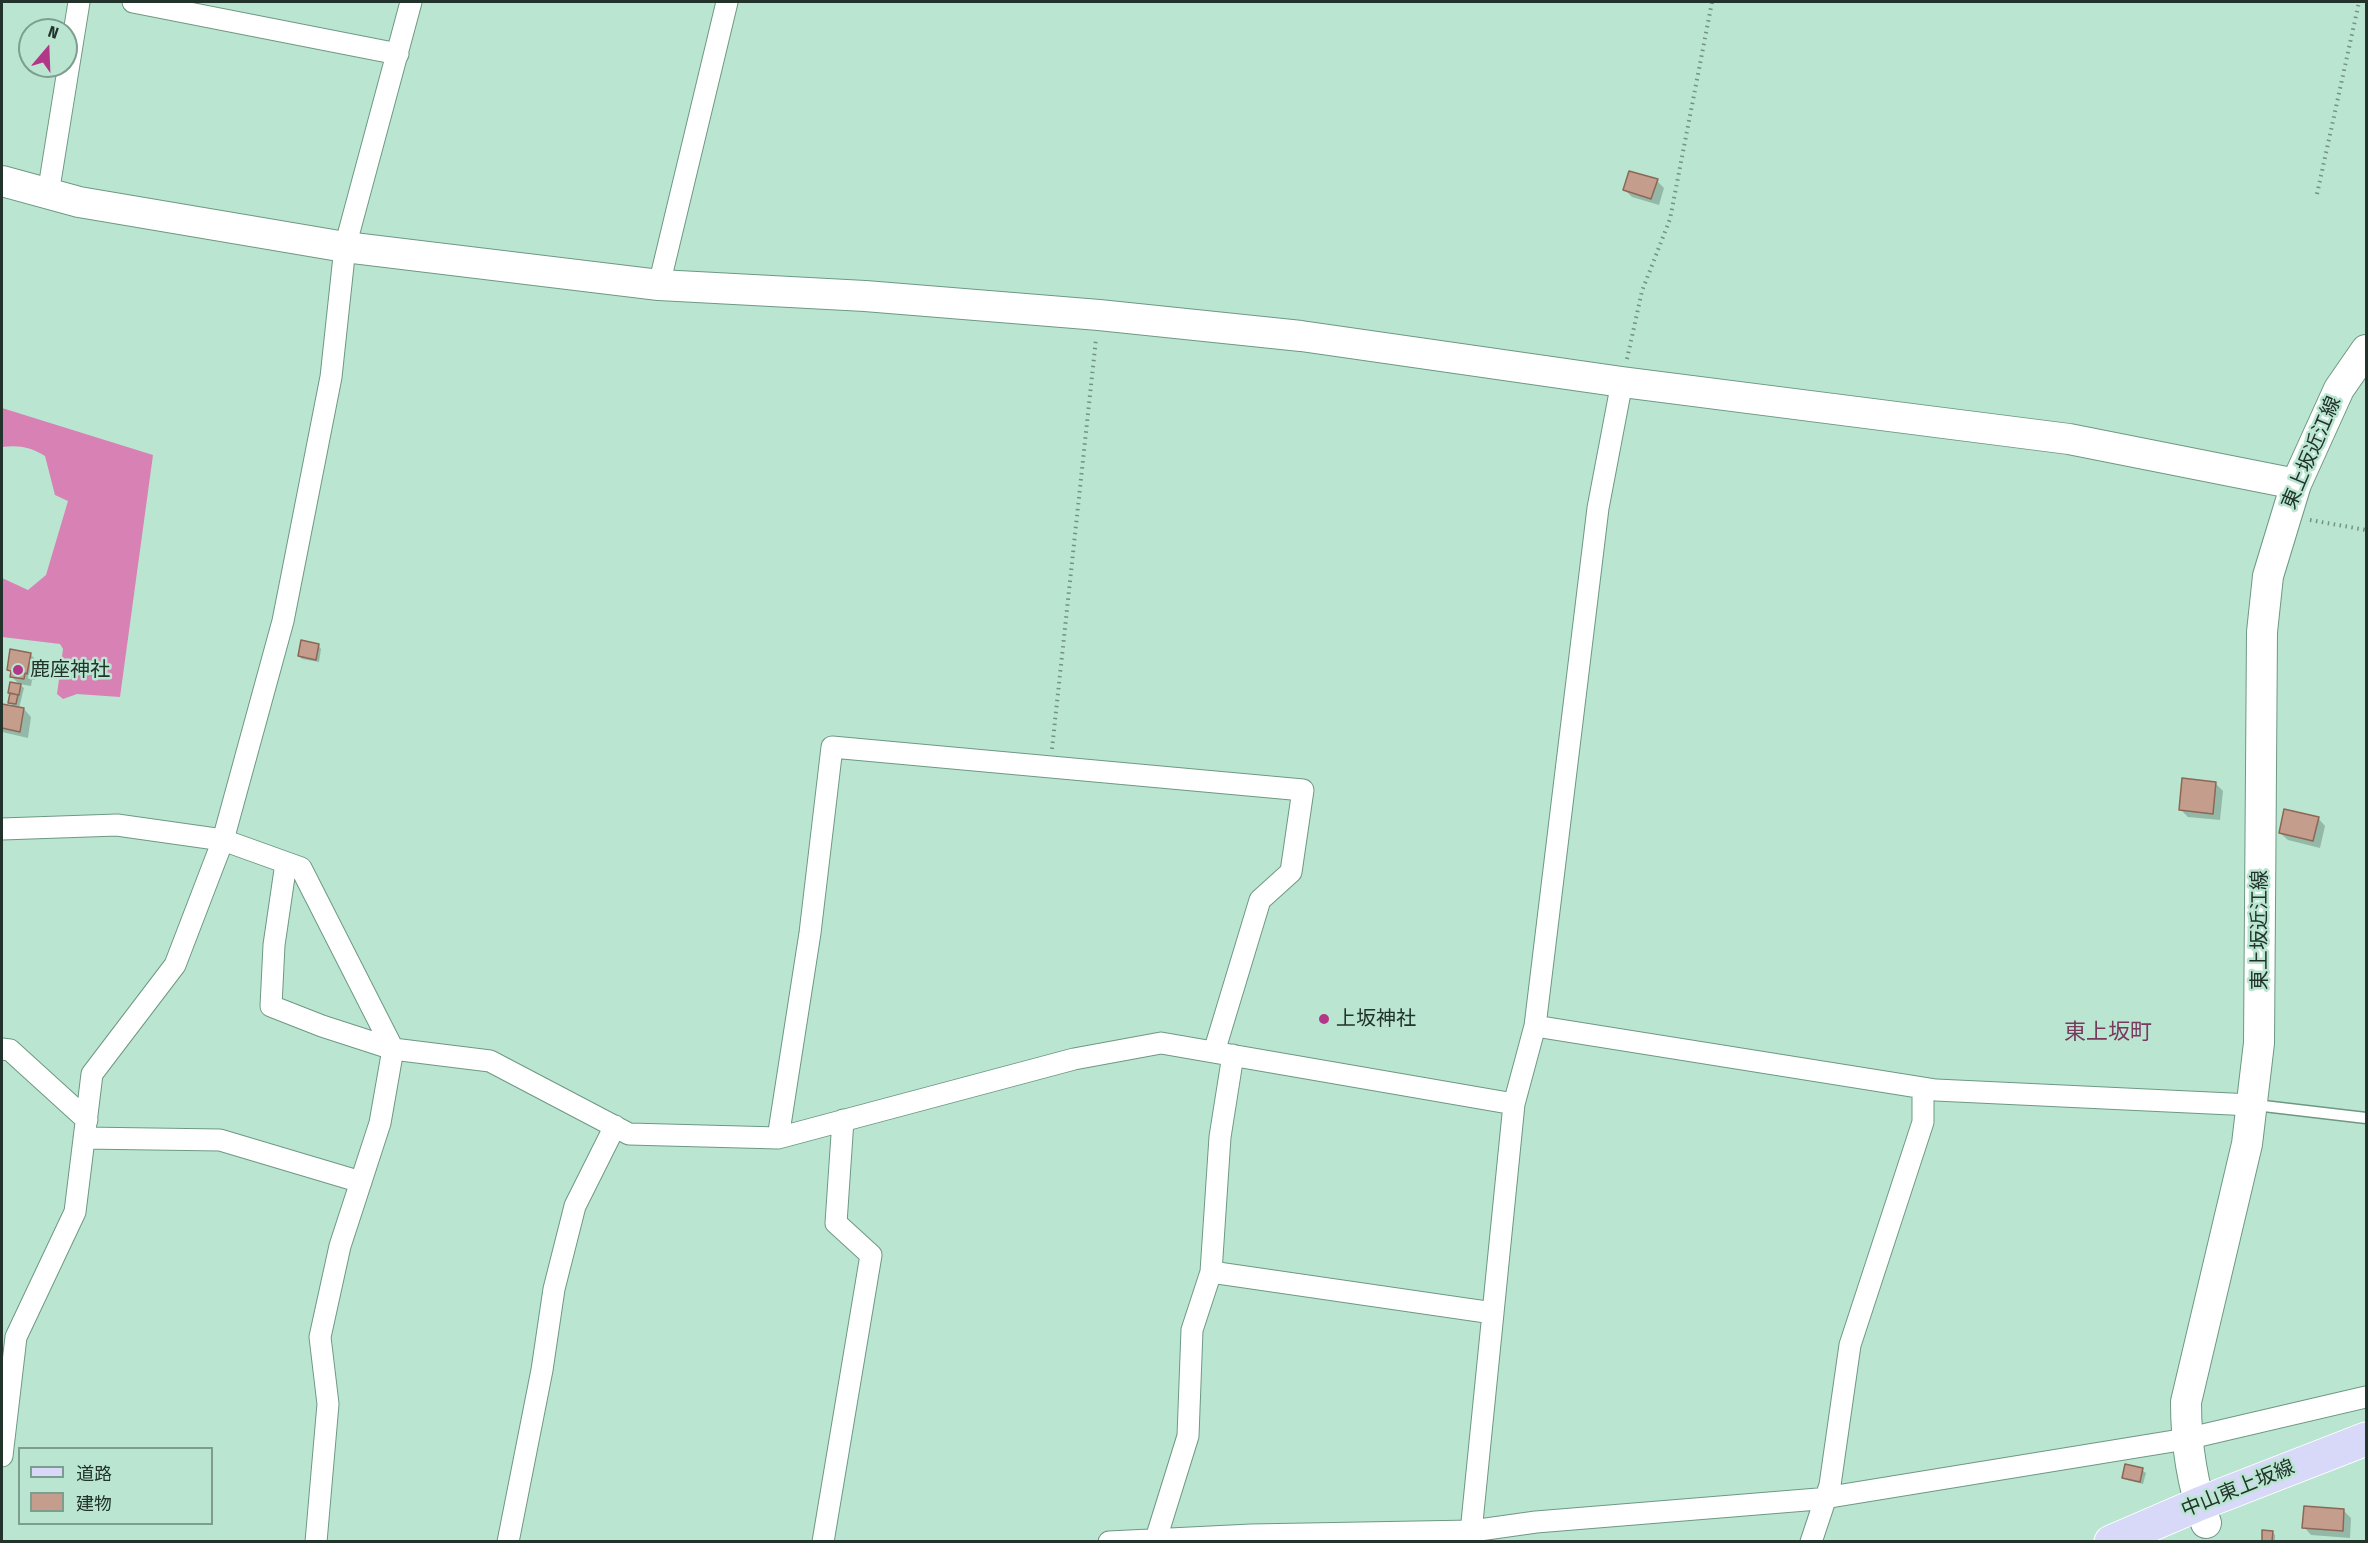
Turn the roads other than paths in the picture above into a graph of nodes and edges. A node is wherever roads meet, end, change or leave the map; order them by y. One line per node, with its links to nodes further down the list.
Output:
1 (79, 2): 7 (street)
2 (133, 2): 5 (street)
3 (411, 2): 5 (street)
4 (727, 2): 9 (street)
5 (398, 54): 8 (street)
6 (2, 182): 7 (street)
7 (48, 194): 8 (street)
8 (345, 247): 9 (street); 14 (street)
9 (659, 285): 11 (street)
10 (2367, 350): 12 (street, 東上坂近江線)
11 (1622, 382): 12 (street); 16 (street)
12 (2296, 484): 22 (street, 東上坂近江線)
13 (2, 829): 14 (street)
14 (223, 840): 15 (street); 26 (street)
15 (286, 863): 18 (street); 18 (street)
16 (1535, 1026): 20 (street); 21 (street)
17 (2, 1049): 26 (street)
18 (393, 1049): 25 (street); 28 (street)
19 (1224, 1054): 21 (street); 24 (street); 27 (street); 29 (street)
20 (1923, 1088): 22 (street); 37 (street)
21 (1514, 1104): 30 (street)
22 (2252, 1105): 23 (lane); 33 (street, 東上坂近江線)
23 (2367, 1118)
24 (843, 1120): 27 (street); 43 (street)
25 (615, 1126): 27 (street); 42 (street)
26 (86, 1129): 28 (street); 31 (street)
27 (778, 1138)
28 (361, 1182): 41 (street)
29 (1211, 1272): 30 (street); 40 (street)
30 (1493, 1313): 39 (street)
31 (9, 1336): 35 (street)
32 (2367, 1397): 33 (street)
33 (2186, 1439): 37 (street); 38 (street, 東上坂近江線)
34 (2367, 1439): 38 (main road, 中山東上坂線)
35 (2, 1456)
36 (2367, 1460): 38 (main road, 中山東上坂線)
37 (1825, 1498): 39 (street); 45 (street)
38 (2203, 1514): 46 (main road, 中山東上坂線); 47 (main road, 中山東上坂線)
39 (1471, 1536): 40 (street)
40 (1155, 1540): 44 (street)
41 (316, 1542)
42 (508, 1542)
43 (823, 1542)
44 (1109, 1542)
45 (1811, 1542)
46 (2111, 1542)
47 (2162, 1542)

